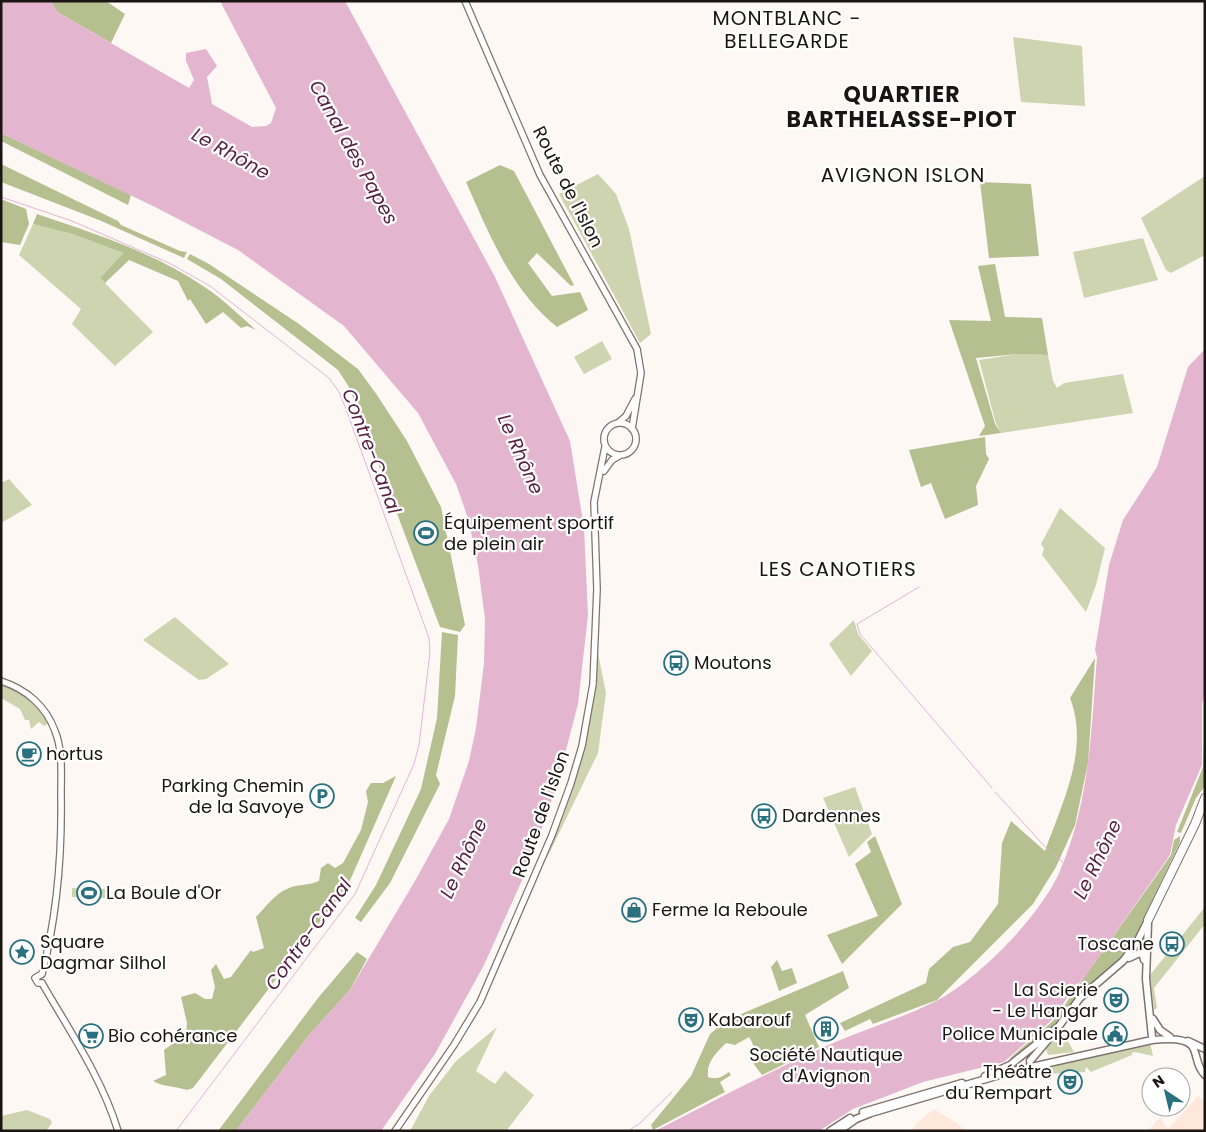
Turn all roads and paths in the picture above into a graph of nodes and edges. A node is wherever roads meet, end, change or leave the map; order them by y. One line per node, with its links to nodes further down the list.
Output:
1 (465, 1): 2 (street, Route de l'Islon)
2 (640, 385): 3 (street, Route de l'Islon); 4 (street, Route de l'Islon)
3 (617, 424): 4 (street); 5 (street)
4 (632, 429): 6 (street)
5 (605, 447): 6 (street); 7 (street, Route de l'Islon)
6 (619, 456): 7 (street)
7 (601, 474): 28 (street, Route de l'Islon)
8 (4, 681): 27 (street)
9 (1205, 798): 10 (highway)
10 (1148, 920): 11 (main road); 12 (main road)
11 (1123, 962): 12 (main road); 13 (main road)
12 (1146, 972): 14 (main road)
13 (1088, 992): 15 (main road); 20 (main road)
14 (1151, 1013): 16 (main road); 17 (main road)
15 (1050, 1032): 20 (main road); 24 (main road)
16 (1152, 1037): 17 (main road); 20 (main road)
17 (1170, 1037): 18 (main road)
18 (1205, 1049)
19 (1199, 1055): 21 (main road); 23 (main road)
20 (1029, 1063): 21 (main road); 24 (main road)
21 (1039, 1066): 25 (main road)
22 (1016, 1074): 25 (main road)
23 (1205, 1075)
24 (985, 1076): 26 (main road)
25 (964, 1086): 26 (main road)
26 (868, 1112): 29 (main road); 30 (main road)
27 (118, 1131)
28 (395, 1131)
29 (830, 1131)
30 (838, 1131)

